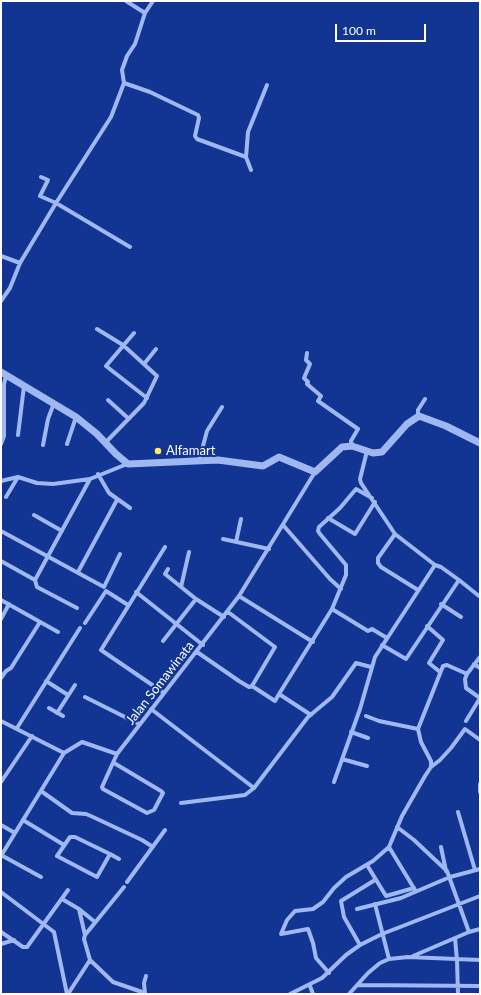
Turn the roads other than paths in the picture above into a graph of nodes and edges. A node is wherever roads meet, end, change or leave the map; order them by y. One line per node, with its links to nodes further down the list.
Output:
1 (126, 1): 3 (street)
2 (152, 1): 3 (street)
3 (145, 13): 4 (street)
4 (124, 82): 6 (street); 9 (street)
5 (267, 85): 6 (street)
6 (246, 157): 7 (street)
7 (251, 170)
8 (42, 177): 9 (street)
9 (56, 203): 10 (street); 12 (street)
10 (130, 247)
11 (1, 256): 12 (street)
12 (20, 263): 13 (street)
13 (1, 301)
14 (98, 329): 16 (street)
15 (134, 333): 16 (street)
16 (123, 345): 19 (street); 23 (street)
17 (156, 349): 19 (street)
18 (307, 354): 39 (street)
19 (144, 364): 23 (street)
20 (4, 374): 21 (street); 22 (street)
21 (3, 386): 27 (street)
22 (24, 386): 26 (street); 33 (street)
23 (147, 398): 31 (street)
24 (425, 399): 29 (street)
25 (108, 400): 31 (street)
26 (54, 403): 30 (street); 37 (street)
27 (2, 405): 32 (street)
28 (222, 407): 41 (street)
29 (418, 416): 35 (street); 40 (street)
30 (76, 417): 34 (street); 38 (street)
31 (129, 419): 34 (street)
32 (3, 435): 36 (street)
33 (18, 435)
34 (106, 442): 42 (street)
35 (480, 443)
36 (1, 444)
37 (44, 444)
38 (67, 444)
39 (352, 446): 40 (street); 43 (street)
40 (367, 451): 50 (street)
41 (199, 462): 42 (street); 43 (street)
42 (128, 464): 44 (street)
43 (315, 472): 55 (street, Jalan Somawinata)
44 (98, 474): 46 (street); 49 (street)
45 (18, 477): 46 (street); 47 (street); 48 (street)
46 (90, 479): 57 (street)
47 (1, 481)
48 (6, 497)
49 (117, 500): 51 (street); 69 (street)
50 (373, 500): 53 (street); 53 (street); 58 (street)
51 (130, 508)
52 (34, 515): 57 (street)
53 (328, 518): 73 (street)
54 (241, 519): 60 (street)
55 (283, 525): 62 (street, Jalan Somawinata); 73 (street)
56 (1, 530): 65 (street)
57 (62, 531): 65 (street)
58 (395, 534): 67 (street); 74 (street)
59 (223, 539): 60 (street)
60 (236, 542): 62 (street)
61 (165, 547): 75 (street)
62 (269, 549): 76 (street, Jalan Somawinata)
63 (189, 552): 72 (street)
64 (120, 554): 69 (street)
65 (48, 557): 69 (street); 70 (street)
66 (1, 561): 70 (street)
67 (435, 565): 71 (street); 74 (street)
68 (168, 569): 72 (street)
69 (78, 572)
70 (35, 580): 83 (street)
71 (459, 580): 77 (street); 81 (street)
72 (181, 587): 78 (street)
73 (341, 589): 84 (street)
74 (418, 590): 95 (street)
75 (136, 592): 82 (street); 91 (street)
76 (239, 596): 85 (street, Jalan Somawinata); 97 (street)
77 (479, 596)
78 (196, 599): 86 (street); 91 (street)
79 (1, 600): 80 (street)
80 (9, 604): 88 (street); 89 (street)
81 (441, 604): 87 (street); 92 (street)
82 (128, 605): 90 (street); 113 (street)
83 (77, 608)
84 (332, 609): 95 (street); 97 (street)
85 (228, 612): 86 (street, Jalan Somawinata); 112 (street)
86 (224, 617): 98 (street, Jalan Somawinata)
87 (461, 617)
88 (1, 619)
89 (40, 622): 94 (street); 106 (street)
90 (85, 623)
91 (177, 624): 96 (street); 98 (street)
92 (426, 626): 99 (street); 107 (street)
93 (80, 628): 110 (street)
94 (58, 632)
95 (387, 638): 99 (street)
96 (163, 641)
97 (313, 642): 114 (street)
98 (203, 645): 100 (street, Jalan Somawinata)
99 (382, 645): 103 (street)
100 (197, 652): 112 (street); 113 (street, Jalan Somawinata)
101 (480, 658): 102 (street)
102 (474, 664): 105 (street); 108 (street)
103 (371, 667): 121 (street); 129 (street)
104 (1, 668): 106 (street)
105 (480, 668)
106 (6, 671): 109 (street)
107 (440, 672): 108 (street); 128 (street)
108 (467, 674): 117 (street)
109 (1, 678)
110 (46, 681): 115 (street); 127 (street)
111 (75, 685): 115 (street)
112 (252, 686): 114 (street)
113 (164, 693): 119 (street, Jalan Somawinata)
114 (279, 694): 121 (street)
115 (68, 695): 120 (street)
116 (85, 698): 126 (street)
117 (480, 698): 124 (street)
118 (49, 708): 120 (street)
119 (151, 709): 126 (street, Jalan Somawinata); 142 (street)
120 (57, 713): 122 (street)
121 (311, 715): 142 (street)
122 (63, 716)
123 (366, 716): 128 (street)
124 (466, 721)
125 (2, 723): 127 (street)
126 (139, 724): 134 (street, Jalan Somawinata)
127 (16, 728): 130 (street)
128 (418, 729): 138 (street)
129 (351, 732): 131 (street); 135 (street)
130 (32, 736): 133 (street); 139 (street)
131 (368, 738)
132 (480, 740): 138 (street)
133 (64, 753): 134 (street); 143 (street)
134 (117, 754): 136 (street, Jalan Somawinata)
135 (342, 758): 137 (street); 140 (street)
136 (114, 763): 136 (street, Jalan Somawinata)
137 (367, 766)
138 (431, 767): 149 (street)
139 (1, 782)
140 (334, 782)
141 (480, 784): 144 (street)
142 (254, 788): 145 (street)
143 (41, 790): 147 (street); 153 (street)
144 (480, 792)
145 (181, 803)
146 (458, 812): 161 (street)
147 (23, 820): 151 (street); 152 (street)
148 (1, 825): 151 (street)
149 (397, 827): 154 (street); 162 (street)
150 (165, 830): 153 (street)
151 (15, 833): 157 (street)
152 (64, 845): 156 (street); 156 (street)
153 (153, 847): 166 (street)
154 (389, 847): 159 (street); 169 (street)
155 (441, 847): 162 (street)
156 (110, 854): 158 (street)
157 (1, 856): 163 (street)
158 (119, 859)
159 (367, 865): 165 (street); 193 (street)
160 (480, 869): 161 (street)
161 (475, 870): 164 (street)
162 (447, 871): 164 (street)
163 (41, 877)
164 (450, 877): 169 (street); 174 (street)
165 (375, 880): 169 (street); 187 (street)
166 (127, 882)
167 (124, 887): 177 (street)
168 (68, 890): 172 (street)
169 (415, 890): 173 (street)
170 (1, 892): 178 (street)
171 (480, 896): 174 (street)
172 (62, 899): 175 (street); 178 (street)
173 (375, 904): 176 (street); 182 (street)
174 (460, 904): 181 (street); 182 (street)
175 (79, 909): 177 (street); 183 (street)
176 (358, 909)
177 (95, 922): 183 (street)
178 (45, 923): 185 (street); 199 (street)
179 (480, 929): 181 (street)
180 (1, 932): 185 (street)
181 (469, 932): 184 (street)
182 (382, 934): 187 (street); 189 (street)
183 (85, 935): 190 (street)
184 (455, 938): 188 (street); 191 (street)
185 (14, 940): 186 (street)
186 (1, 944)
187 (360, 946): 193 (street)
188 (408, 957): 189 (street); 191 (street)
189 (389, 959): 195 (street)
190 (90, 960): 199 (street); 200 (street)
191 (457, 960): 192 (street); 197 (street)
192 (480, 960)
193 (329, 973): 196 (street)
194 (146, 976): 200 (street)
195 (358, 985): 197 (street); 203 (street)
196 (310, 986): 201 (street); 202 (street)
197 (458, 986): 198 (street); 204 (street)
198 (480, 986)
199 (67, 994)
200 (145, 994)
201 (290, 994)
202 (312, 994)
203 (349, 994)
204 (458, 994)

